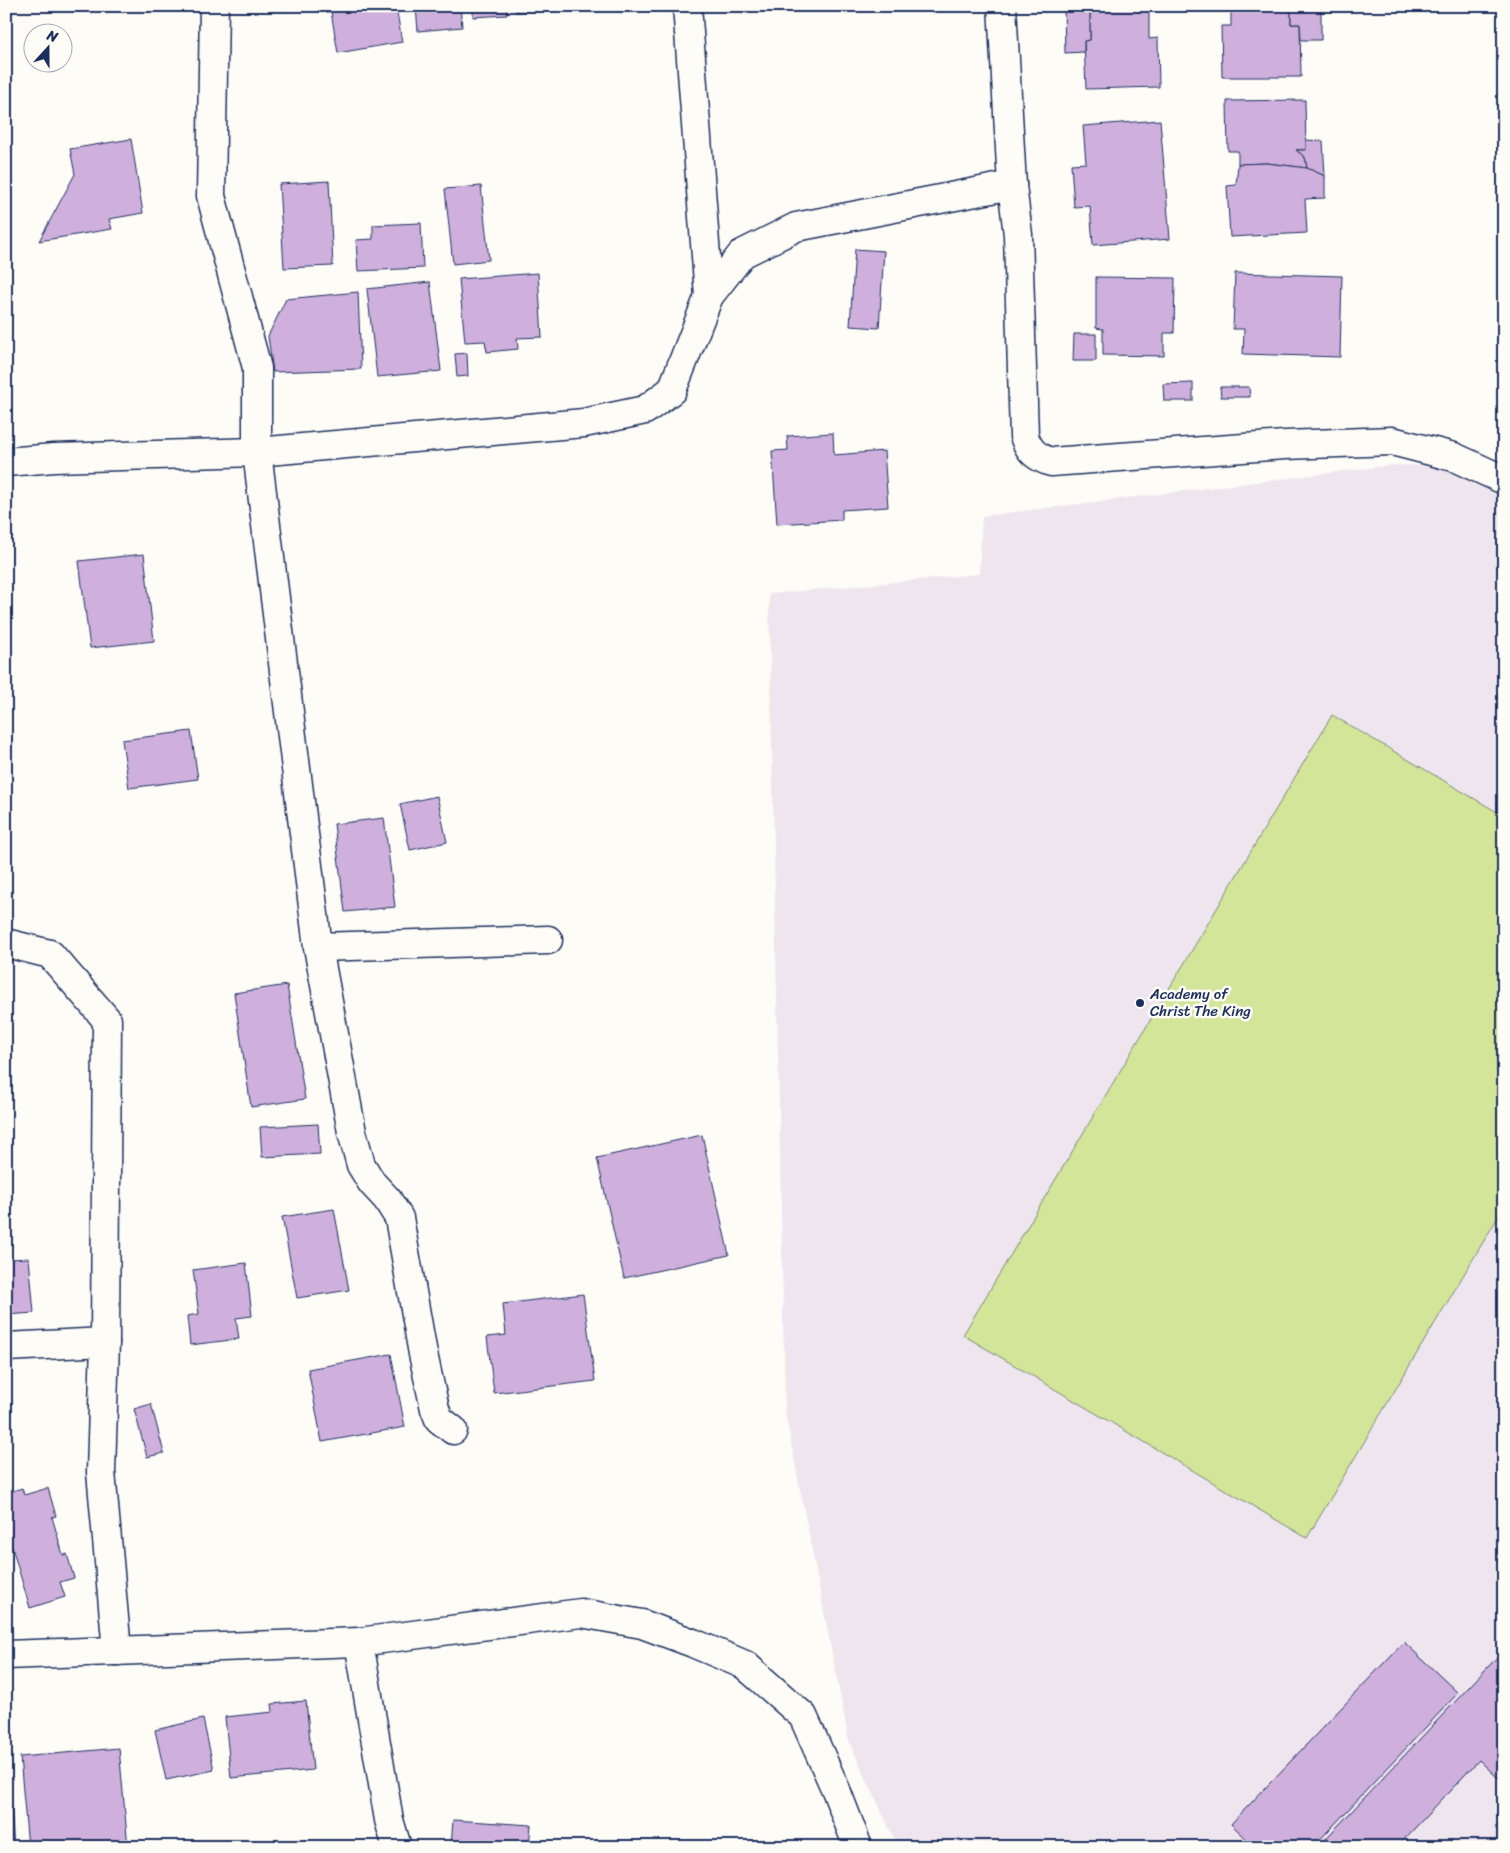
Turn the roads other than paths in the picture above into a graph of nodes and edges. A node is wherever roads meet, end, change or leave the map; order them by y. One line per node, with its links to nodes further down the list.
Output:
1 (214, 6): 6 (street)
2 (687, 6): 5 (street)
3 (1002, 6): 4 (street)
4 (1012, 185): 5 (street); 8 (street)
5 (709, 296): 6 (street)
6 (258, 452): 7 (street); 11 (street)
7 (6, 462)
8 (1504, 480)
9 (548, 940): 11 (street)
10 (6, 944): 12 (street)
11 (318, 947): 14 (street)
12 (105, 1342): 13 (street); 16 (street)
13 (6, 1348)
14 (453, 1430)
15 (359, 1642): 16 (street); 18 (street); 19 (street)
16 (117, 1650): 17 (street)
17 (6, 1655)
18 (396, 1847)
19 (858, 1847)

